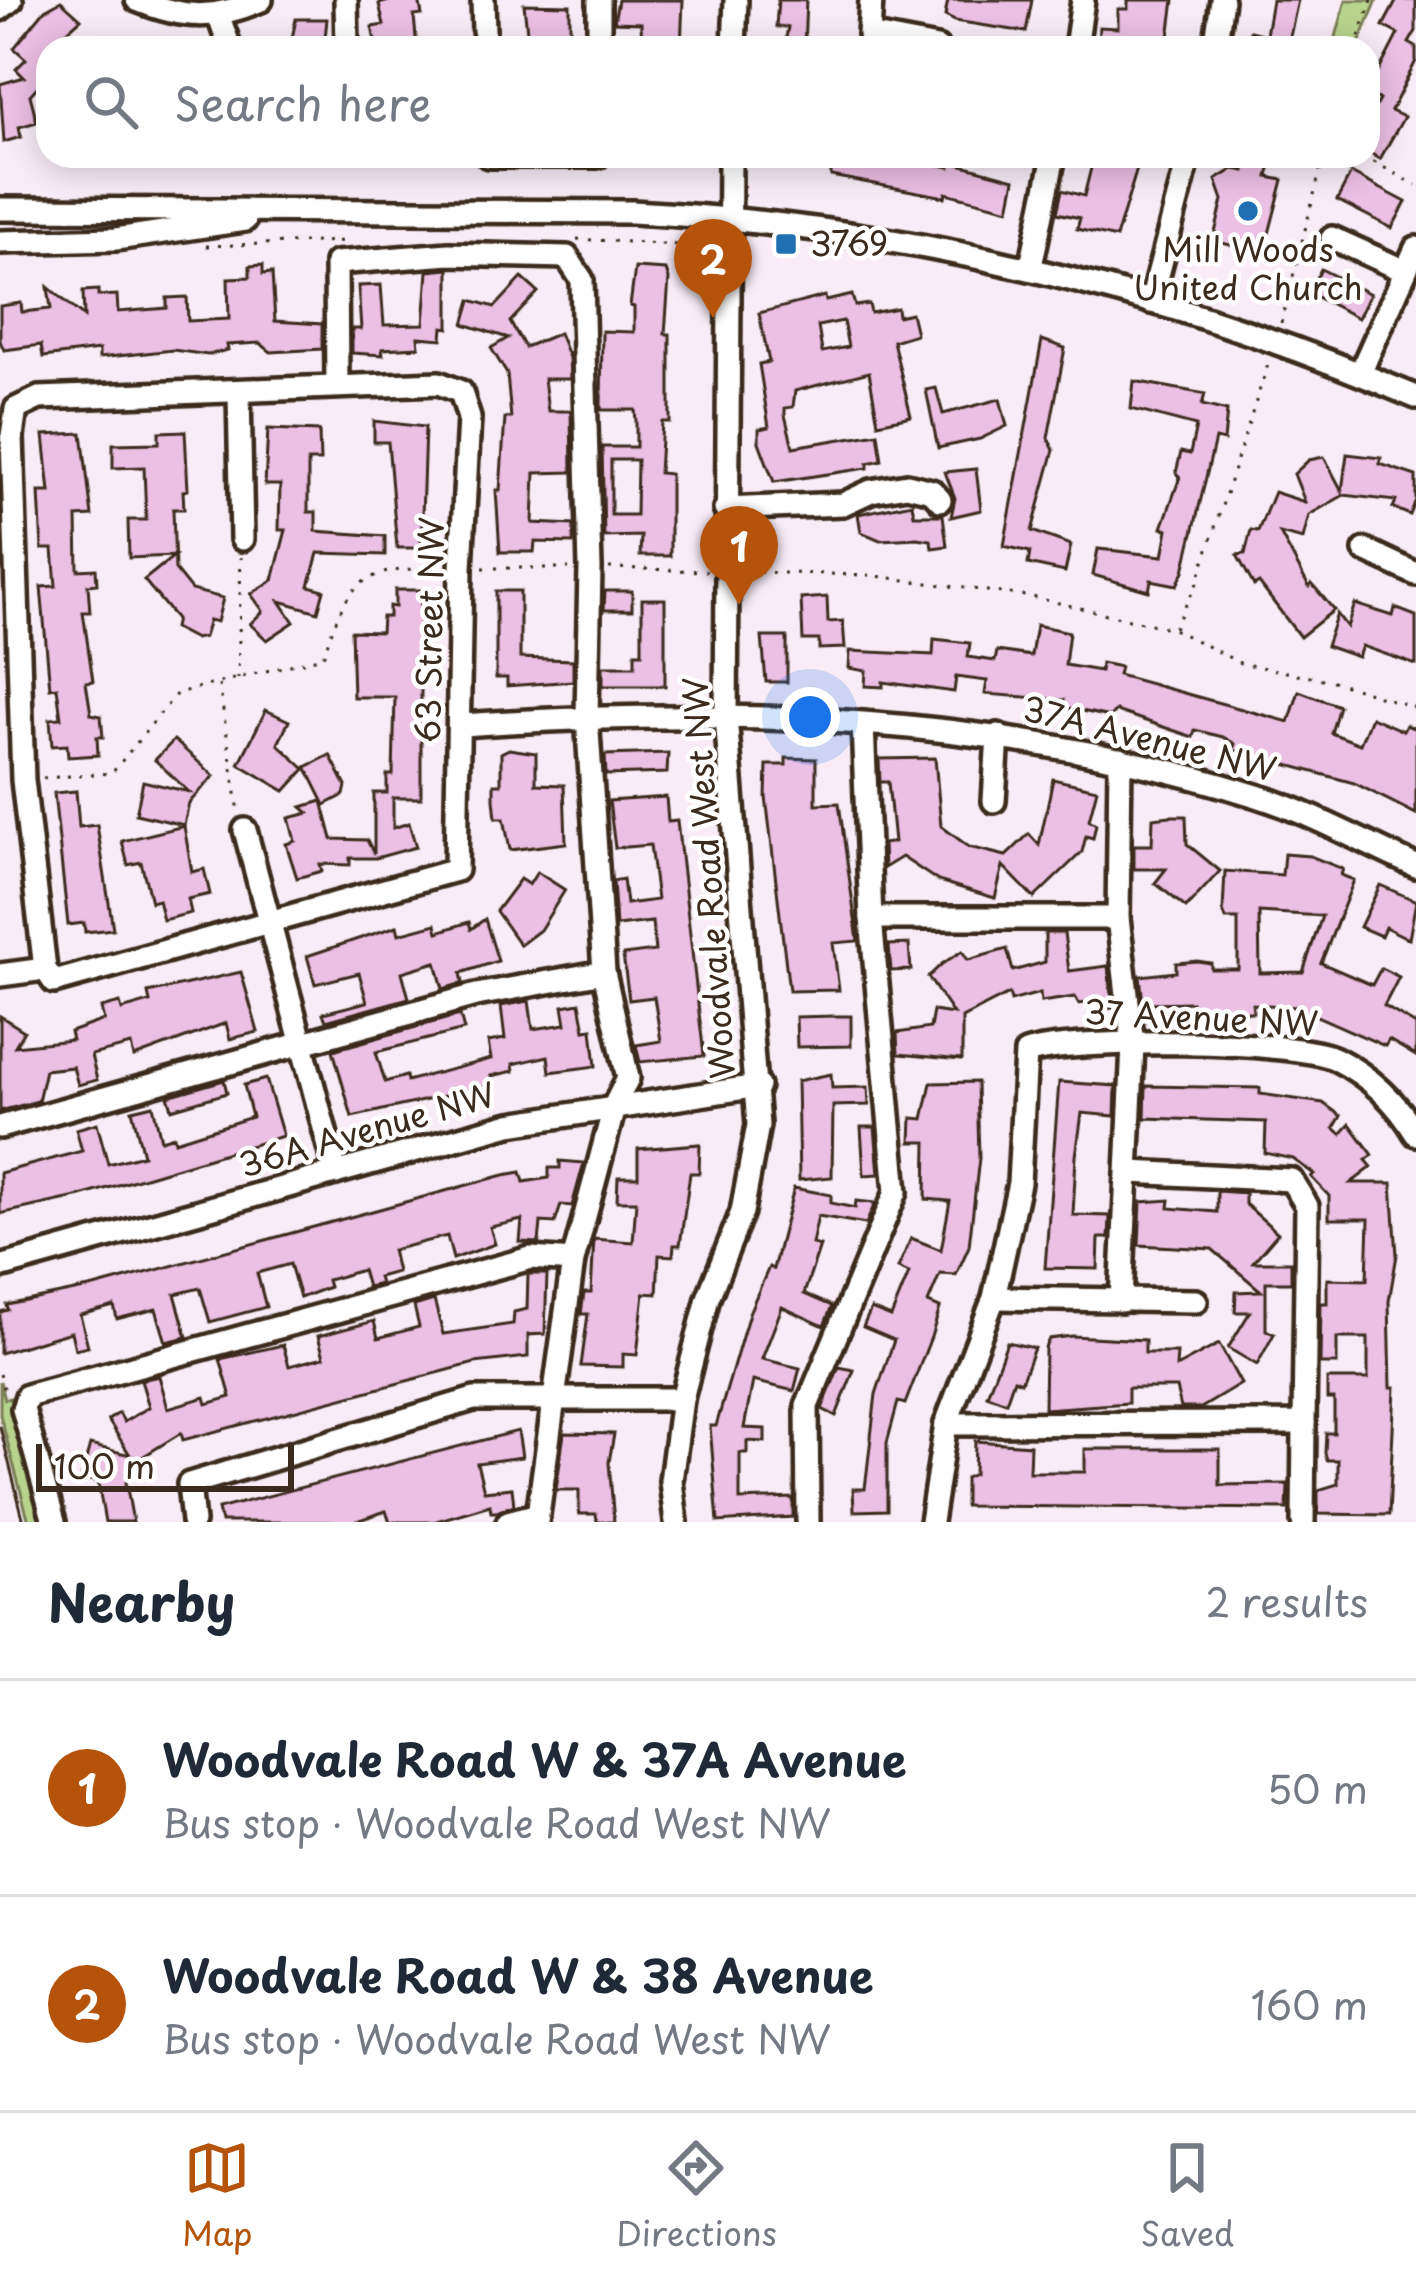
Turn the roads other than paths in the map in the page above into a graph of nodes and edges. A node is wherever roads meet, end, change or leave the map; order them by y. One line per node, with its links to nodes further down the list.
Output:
1 (11, 0): 11 (street)
2 (137, 0): 12 (street)
3 (261, 0): 12 (street)
4 (346, 0): 15 (street)
5 (483, 0): 13 (street)
6 (599, 0): 16 (street)
7 (736, 0): 17 (street)
8 (871, 0): 18 (street)
9 (1083, 0): 19 (street)
10 (1222, 0): 20 (street)
11 (0, 9)
12 (219, 17): 14 (street)
13 (484, 31)
14 (226, 36)
15 (347, 36)
16 (598, 36)
17 (734, 36)
18 (878, 36)
19 (1078, 36)
20 (1217, 36)
21 (729, 168): 26 (street, Woodvale Road West NW)
22 (1051, 168): 30 (street)
23 (1186, 168): 32 (street)
24 (0, 208): 25 (street)
25 (305, 211): 26 (street); 28 (street)
26 (727, 217): 30 (street); 38 (street, Woodvale Road West NW)
27 (1332, 238): 31 (street)
28 (0, 242)
29 (1416, 248): 31 (street)
30 (1031, 266): 32 (street)
31 (1405, 272): 33 (street)
32 (1151, 302): 33 (street)
33 (1360, 373): 36 (street)
34 (337, 385): 35 (street); 42 (street); 45 (street, 63 Street NW)
35 (239, 394): 39 (street); 56 (street)
36 (1416, 397)
37 (940, 500): 38 (street)
38 (725, 509): 43 (street, Woodvale Road West NW)
39 (242, 539)
40 (1366, 550): 41 (street)
41 (1416, 574)
42 (586, 716): 43 (street, 37A Avenue NW); 45 (street, 37A Avenue NW); 54 (street)
43 (727, 716): 44 (street, 37A Avenue NW); 59 (street, Woodvale Road West NW)
44 (862, 724): 46 (street, 37A Avenue NW); 52 (street)
45 (462, 725): 53 (street, 63 Street NW)
46 (998, 735): 47 (street, 37A Avenue NW); 48 (street, 37A Avenue NW)
47 (1120, 759): 50 (street, 37A Avenue NW); 51 (street)
48 (994, 801)
49 (245, 830): 53 (street)
50 (1416, 866)
51 (1118, 917): 52 (street); 58 (street)
52 (871, 918): 79 (street)
53 (268, 922): 56 (street); 57 (street)
54 (604, 971): 57 (street); 60 (street)
55 (0, 974): 56 (street)
56 (49, 976)
57 (301, 1045): 61 (street); 64 (street)
58 (1133, 1045): 62 (street, 37 Avenue NW); 63 (street); 67 (street, 37 Avenue NW)
59 (758, 1086): 60 (street, 36A Avenue NW); 71 (street, Woodvale Road West NW)
60 (615, 1104): 64 (street, 36A Avenue NW); 65 (street)
61 (0, 1126)
62 (1416, 1134)
63 (1130, 1172): 68 (street); 72 (street)
64 (336, 1173): 66 (street, 36A Avenue NW)
65 (573, 1262): 70 (street); 75 (street)
66 (0, 1267)
67 (994, 1298): 68 (street); 73 (street)
68 (1121, 1301): 69 (street)
69 (1196, 1301)
70 (551, 1398): 71 (street); 74 (street); 76 (street)
71 (682, 1399): 78 (street, Woodvale Road West NW)
72 (1304, 1423): 73 (street); 81 (street)
73 (946, 1424): 80 (street)
74 (536, 1518): 77 (street)
75 (54, 1522)
76 (193, 1522)
77 (508, 1522)
78 (676, 1522)
79 (808, 1522)
80 (932, 1522)
81 (1303, 1522)

